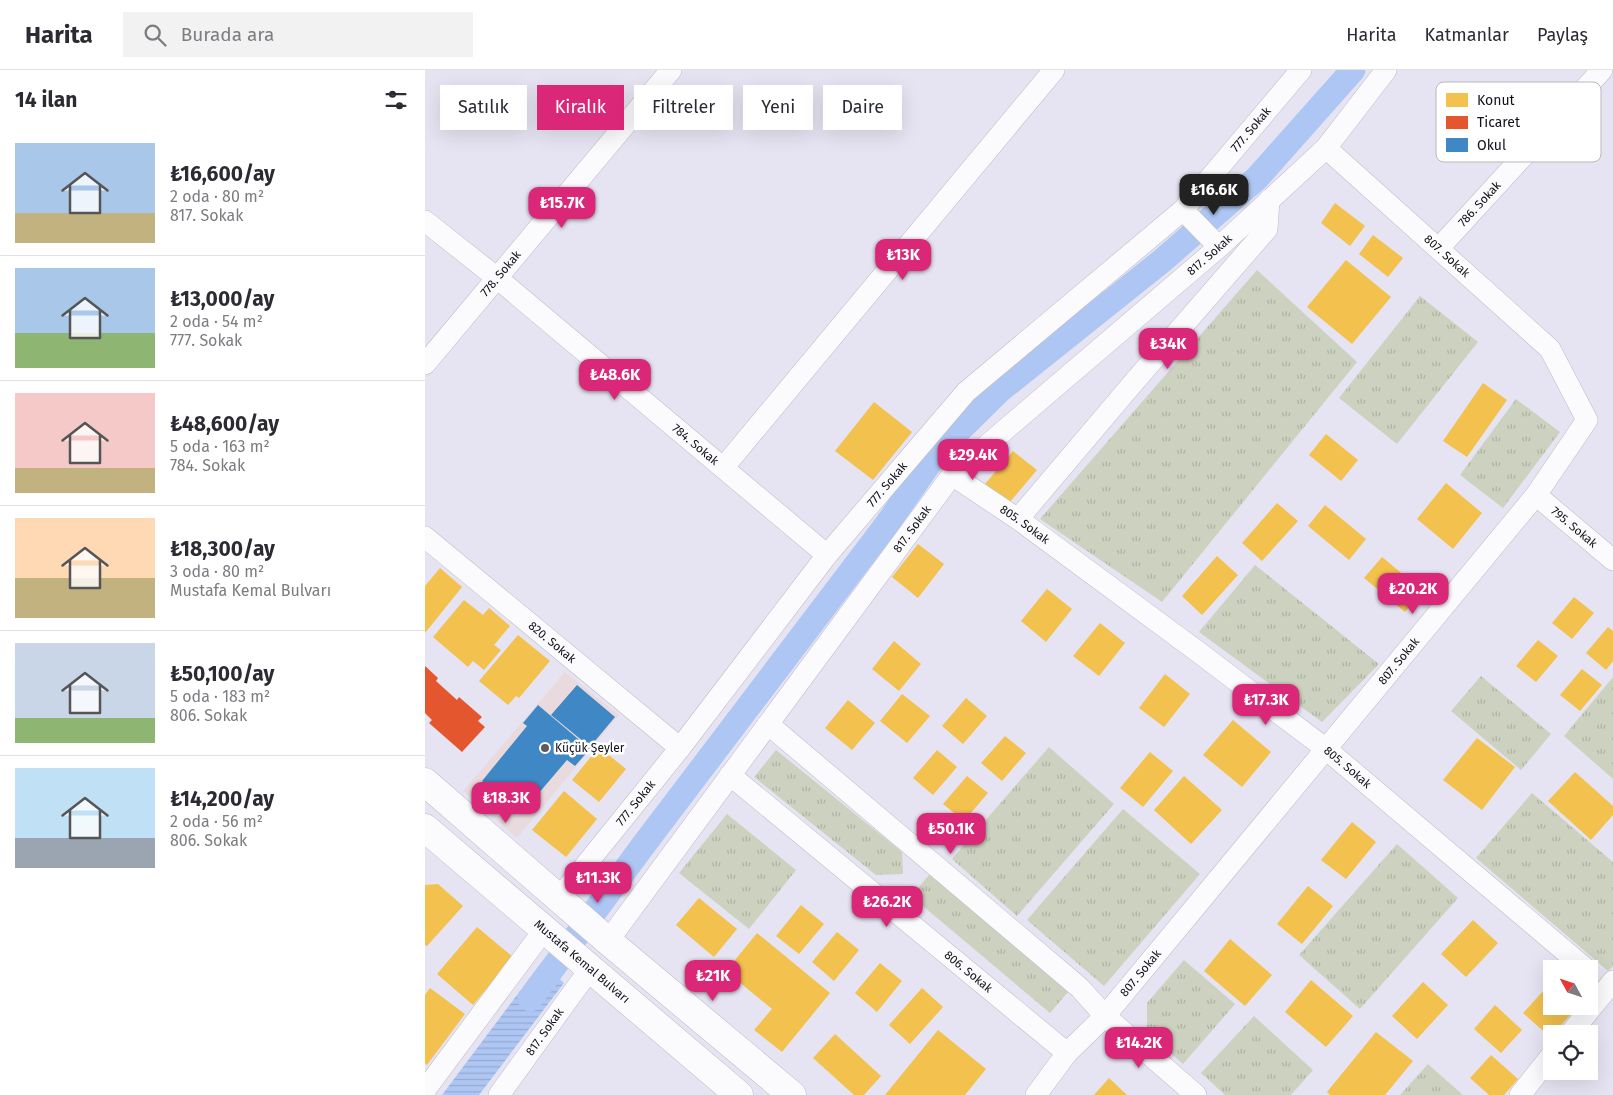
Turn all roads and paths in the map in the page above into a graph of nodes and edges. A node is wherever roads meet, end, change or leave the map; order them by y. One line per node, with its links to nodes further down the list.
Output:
1 (671, 70): 14 (street, 778. Sokak)
2 (1054, 70): 16 (street)
3 (1301, 70): 10 (street, 777. Sokak)
4 (1386, 70): 7 (street, 817. Sokak)
5 (1602, 70): 6 (street, 786. Sokak)
6 (1591, 82)
7 (1326, 148): 9 (street, 817. Sokak); 13 (street, 807. Sokak)
8 (1518, 162): 13 (street, 786. Sokak)
9 (1269, 200): 12 (street, 817. Sokak); 19 (street)
10 (1183, 210): 12 (street); 21 (street, 777. Sokak)
11 (425, 221): 14 (street, 784. Sokak)
12 (1219, 247): 17 (street, 817. Sokak)
13 (1439, 248): 18 (street, 807. Sokak)
14 (497, 278): 15 (street, 778. Sokak); 16 (street, 784. Sokak)
15 (425, 364)
16 (723, 468): 21 (street, 784. Sokak)
17 (952, 475): 19 (street, 805. Sokak); 23 (street, 817. Sokak)
18 (1536, 495): 22 (street, 795. Sokak); 25 (street, 807. Sokak)
19 (1018, 519): 25 (street, 805. Sokak)
20 (425, 538): 24 (street, 820. Sokak)
21 (827, 555): 24 (street, 777. Sokak)
22 (1613, 560)
23 (768, 724): 26 (street, 817. Sokak); 36 (street)
24 (680, 748): 29 (street, 777. Sokak)
25 (1326, 749): 32 (street, 805. Sokak); 36 (street, 807. Sokak)
26 (730, 775): 31 (street, 817. Sokak); 38 (street, 806. Sokak)
27 (425, 782): 29 (main road)
28 (426, 832): 30 (main road, Mustafa Kemal Bulvarı)
29 (559, 898): 31 (main road)
30 (544, 930): 33 (main road, Mustafa Kemal Bulvarı); 40 (street)
31 (607, 941): 43 (main road)
32 (1575, 960)
33 (590, 969): 41 (street, 817. Sokak); 42 (main road, Mustafa Kemal Bulvarı)
34 (1598, 977): 35 (street, 805. Sokak)
35 (1610, 984): 37 (street)
36 (1105, 1016): 38 (street, 807. Sokak); 45 (street)
37 (1577, 1025)
38 (1067, 1053): 44 (street, 807. Sokak)
39 (1543, 1066): 46 (street)
40 (425, 1090)
41 (499, 1095)
42 (739, 1095)
43 (792, 1095)
44 (1036, 1095)
45 (1196, 1095)
46 (1520, 1095)

